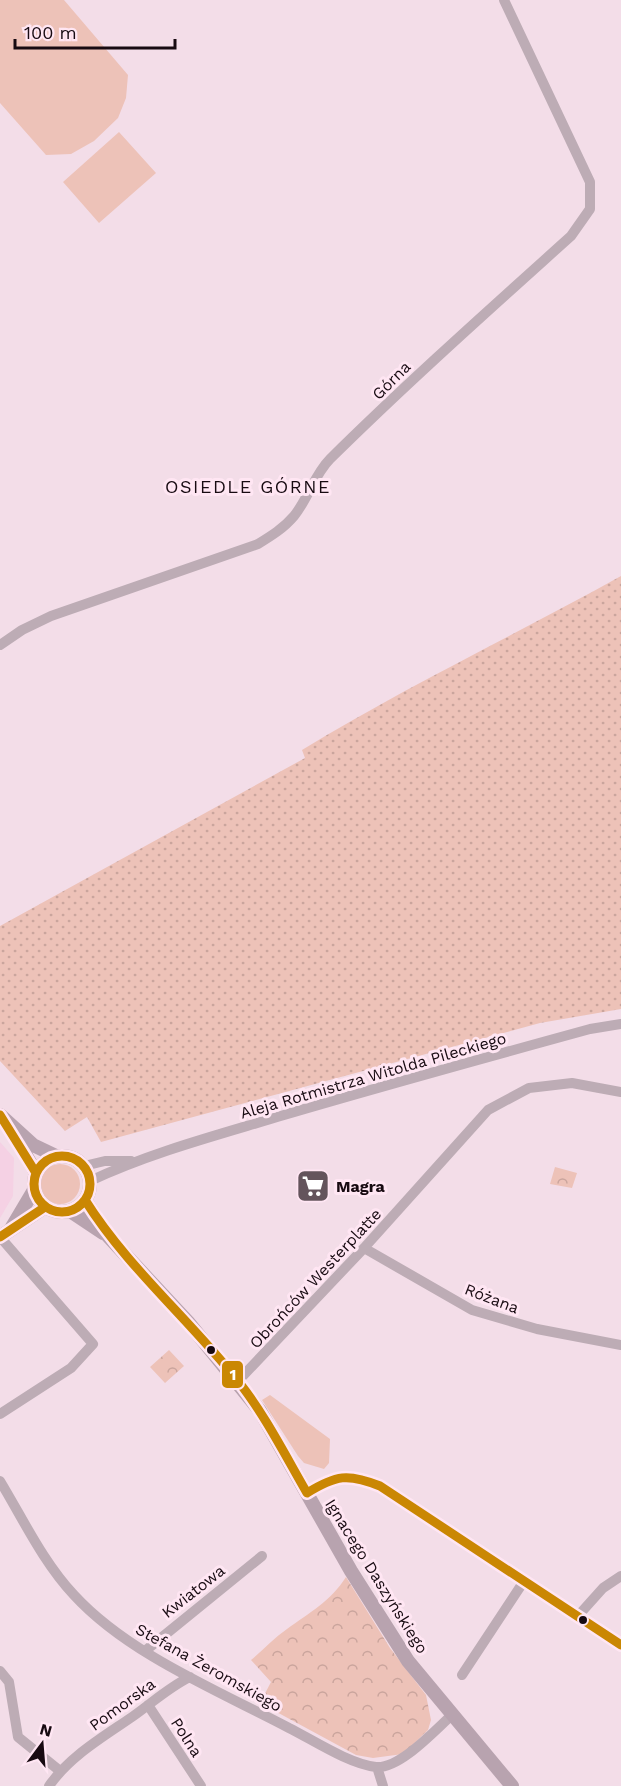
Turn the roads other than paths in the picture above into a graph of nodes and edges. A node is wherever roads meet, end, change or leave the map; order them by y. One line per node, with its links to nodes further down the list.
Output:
1 (504, 0): 2 (street, Górna)
2 (0, 645)
3 (621, 1024): 7 (street, Aleja Rotmistrza Witolda Pileckiego)
4 (621, 1092): 17 (street, Obrońców Westerplatte)
5 (4, 1120): 6 (main road); 9 (main road)
6 (56, 1156): 8 (main road); 9 (main road)
7 (135, 1161): 8 (street, Aleja Rotmistrza Witolda Pileckiego); 10 (street, Aleja Rotmistrza Witolda Pileckiego)
8 (84, 1166): 10 (main road)
9 (36, 1173): 11 (main road)
10 (90, 1181): 12 (main road)
11 (34, 1190): 13 (main road); 15 (main road)
12 (85, 1200): 14 (main road); 16 (main road)
13 (45, 1207): 14 (main road); 15 (main road)
14 (70, 1211): 16 (main road)
15 (4, 1234): 20 (street)
16 (107, 1235): 19 (main road, Ignacego Daszyńskiego)
17 (364, 1248): 18 (street, Różana); 19 (street, Obrońców Westerplatte)
18 (621, 1345)
19 (238, 1381): 22 (main road, Ignacego Daszyńskiego)
20 (0, 1414)
21 (0, 1481): 28 (street, Stefana Żeromskiego)
22 (307, 1493): 25 (street); 33 (main road, Ignacego Daszyńskiego)
23 (262, 1556): 28 (street, Kwiatowa)
24 (621, 1576): 26 (street)
25 (524, 1581): 26 (street); 30 (street)
26 (577, 1617): 27 (street)
27 (621, 1645)
28 (145, 1650): 31 (street, Stefana Żeromskiego)
29 (0, 1671): 35 (street)
30 (462, 1675)
31 (190, 1677): 32 (street, Pomorska); 34 (street, Stefana Żeromskiego)
32 (148, 1705): 35 (street, Pomorska); 37 (street, Polna)
33 (453, 1714): 34 (street); 39 (main road, Ignacego Daszyńskiego)
34 (377, 1767): 38 (street)
35 (60, 1771): 36 (street, Pomorska)
36 (49, 1786)
37 (201, 1786)
38 (383, 1786)
39 (512, 1786)

